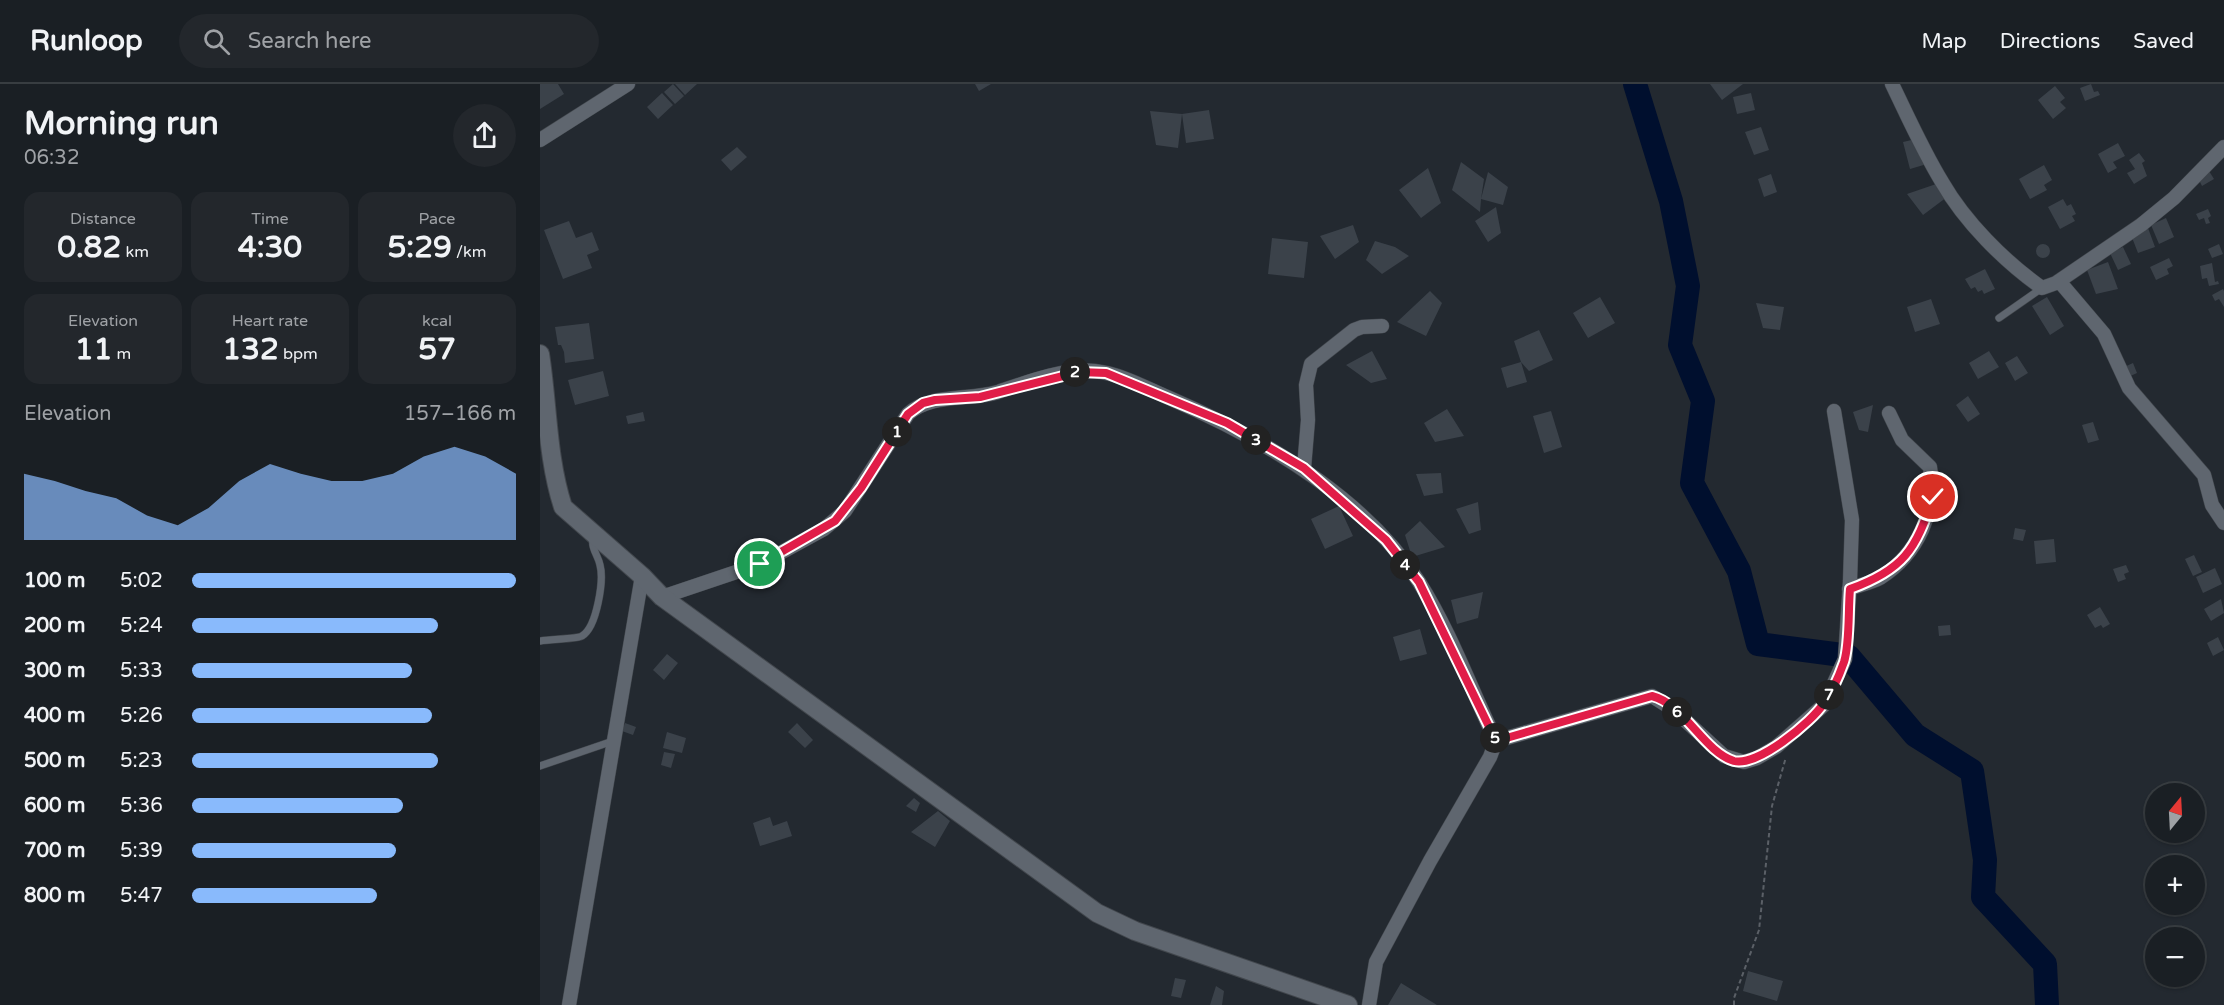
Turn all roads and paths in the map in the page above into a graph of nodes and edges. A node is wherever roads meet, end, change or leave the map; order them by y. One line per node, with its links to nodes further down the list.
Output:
1 (628, 84): 3 (street)
2 (1892, 84): 6 (street)
3 (540, 140)
4 (2224, 147): 5 (street)
5 (2059, 281): 6 (street); 13 (street)
6 (2042, 288): 7 (lane)
7 (1999, 318)
8 (1382, 326): 12 (street)
9 (540, 354): 14 (street)
10 (1834, 411): 16 (street)
11 (1889, 413): 16 (street)
12 (1304, 468): 17 (street); 21 (street)
13 (2224, 523)
14 (595, 535): 15 (street); 18 (lane)
15 (642, 576): 17 (street); 20 (street)
16 (1850, 589): 19 (street)
17 (662, 597): 24 (street)
18 (540, 640)
19 (1794, 731): 21 (street); 26 (path)
20 (613, 741): 22 (lane); 23 (street)
21 (1496, 741): 25 (street)
22 (540, 766)
23 (569, 1005)
24 (1348, 1005)
25 (1369, 1005)
26 (1734, 1005)

